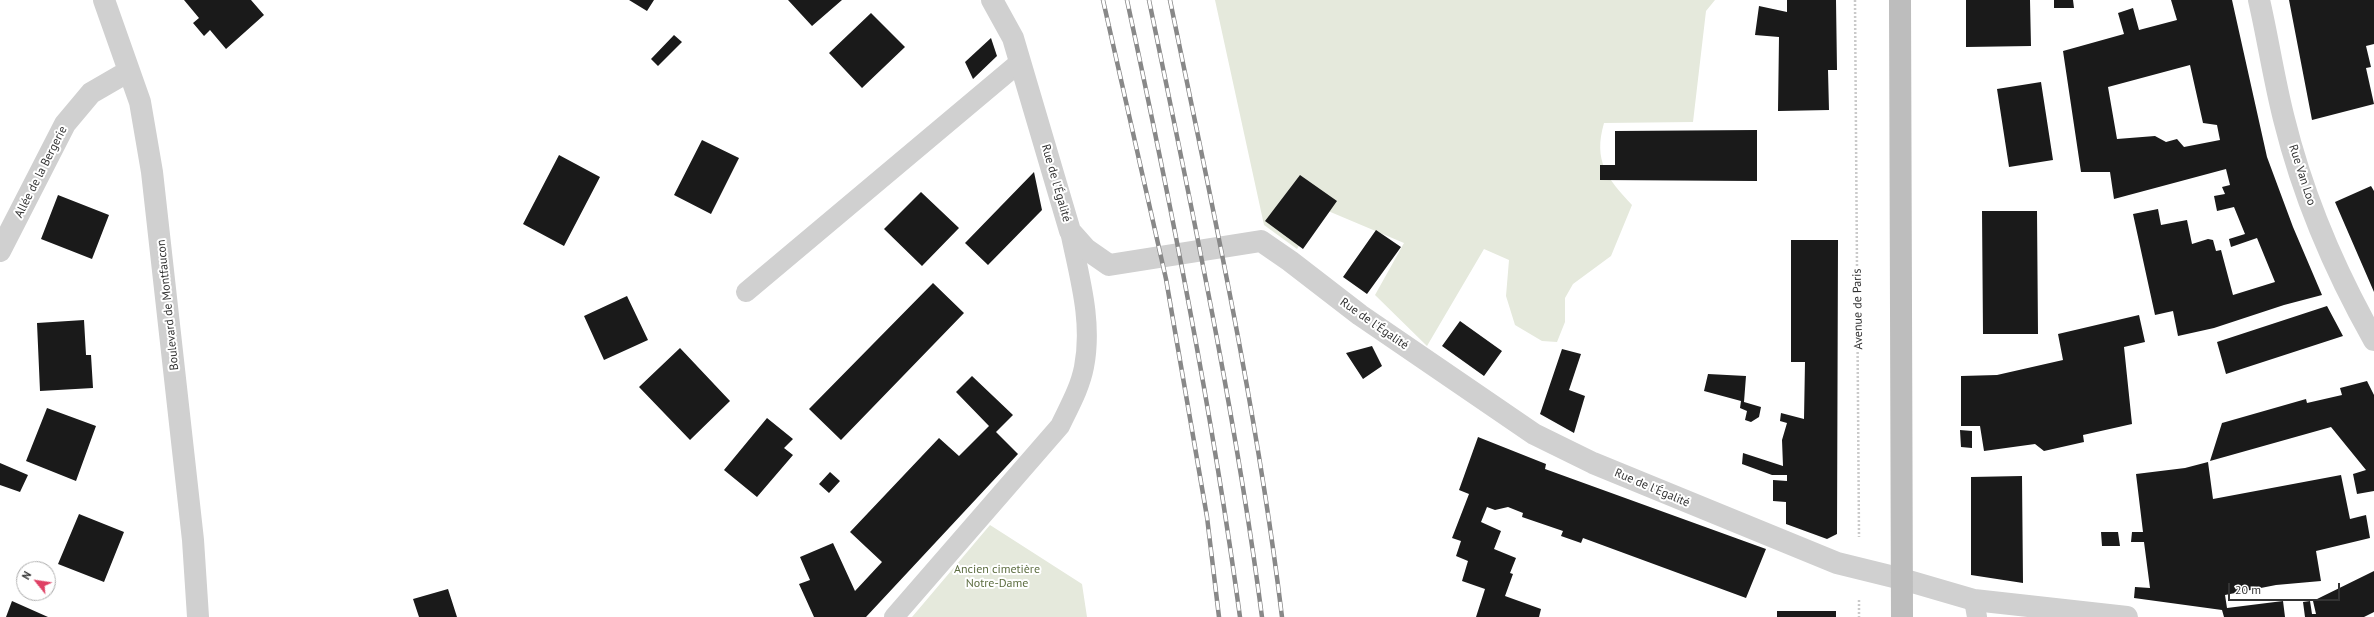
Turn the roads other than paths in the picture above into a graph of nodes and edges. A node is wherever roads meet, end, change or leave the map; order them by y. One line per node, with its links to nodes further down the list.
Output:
1 (104, 0): 6 (street, Boulevard de Montfaucon)
2 (992, 0): 5 (street, Rue de l'Égalité)
3 (1900, 0): 11 (main road)
4 (2259, 0): 10 (street, Rue Van Loo)
5 (1020, 62): 7 (street, Rue de l'Égalité); 9 (lane)
6 (129, 71): 8 (street, Allée de la Bergerie); 13 (street, Boulevard de Montfaucon)
7 (1070, 231): 11 (street, Rue de l'Égalité); 14 (lane)
8 (0, 251)
9 (746, 292)
10 (2374, 340)
11 (1902, 579): 12 (street, Rue de l'Égalité); 15 (main road)
12 (1976, 608): 16 (street, Rue de l'Égalité)
13 (198, 617)
14 (894, 617)
15 (1902, 617)
16 (2127, 617)

